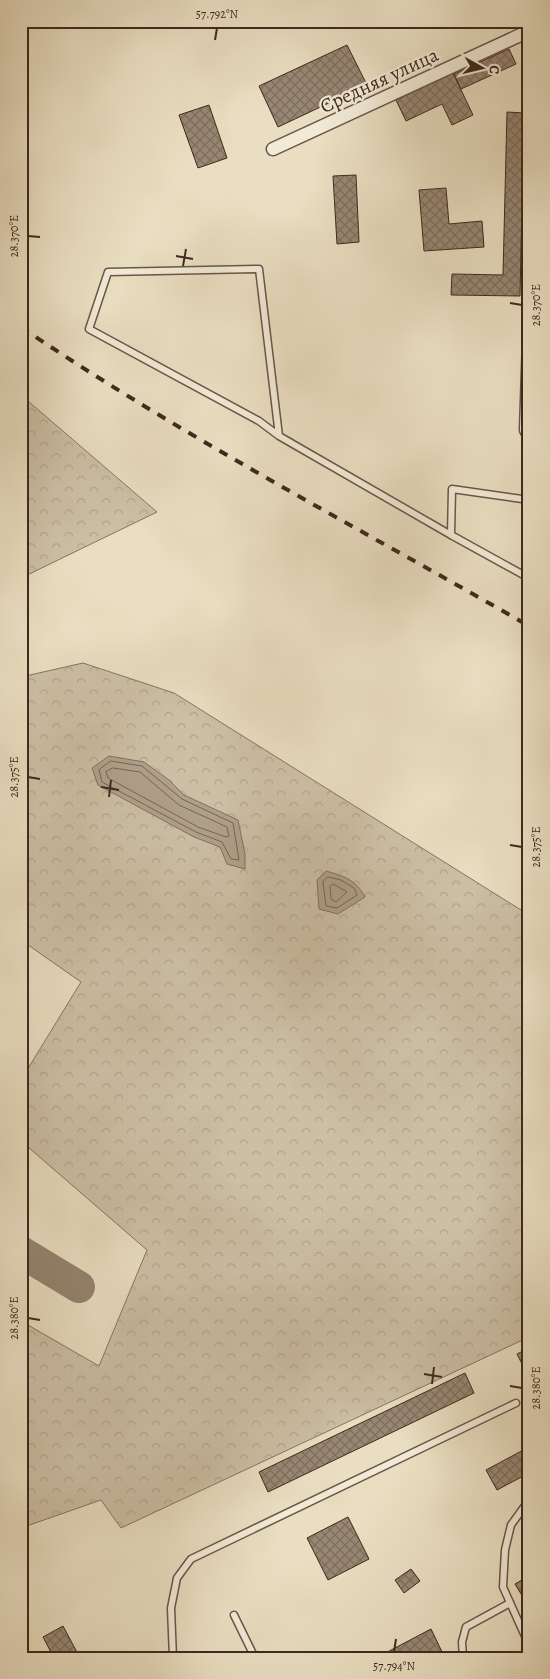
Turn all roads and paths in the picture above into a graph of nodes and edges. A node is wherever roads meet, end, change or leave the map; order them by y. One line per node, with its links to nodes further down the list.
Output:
1 (529, 31): 2 (street, Средняя улица)
2 (273, 150)
3 (529, 340): 4 (street)
4 (529, 434)
5 (279, 436): 5 (lane); 7 (lane)
6 (529, 500): 7 (lane)
7 (451, 535): 8 (lane)
8 (529, 578)
9 (516, 1403): 14 (lane)
10 (529, 1500): 11 (lane)
11 (510, 1603): 13 (lane); 16 (lane)
12 (234, 1615): 15 (lane)
13 (529, 1645)
14 (173, 1658)
15 (255, 1658)
16 (464, 1658)

